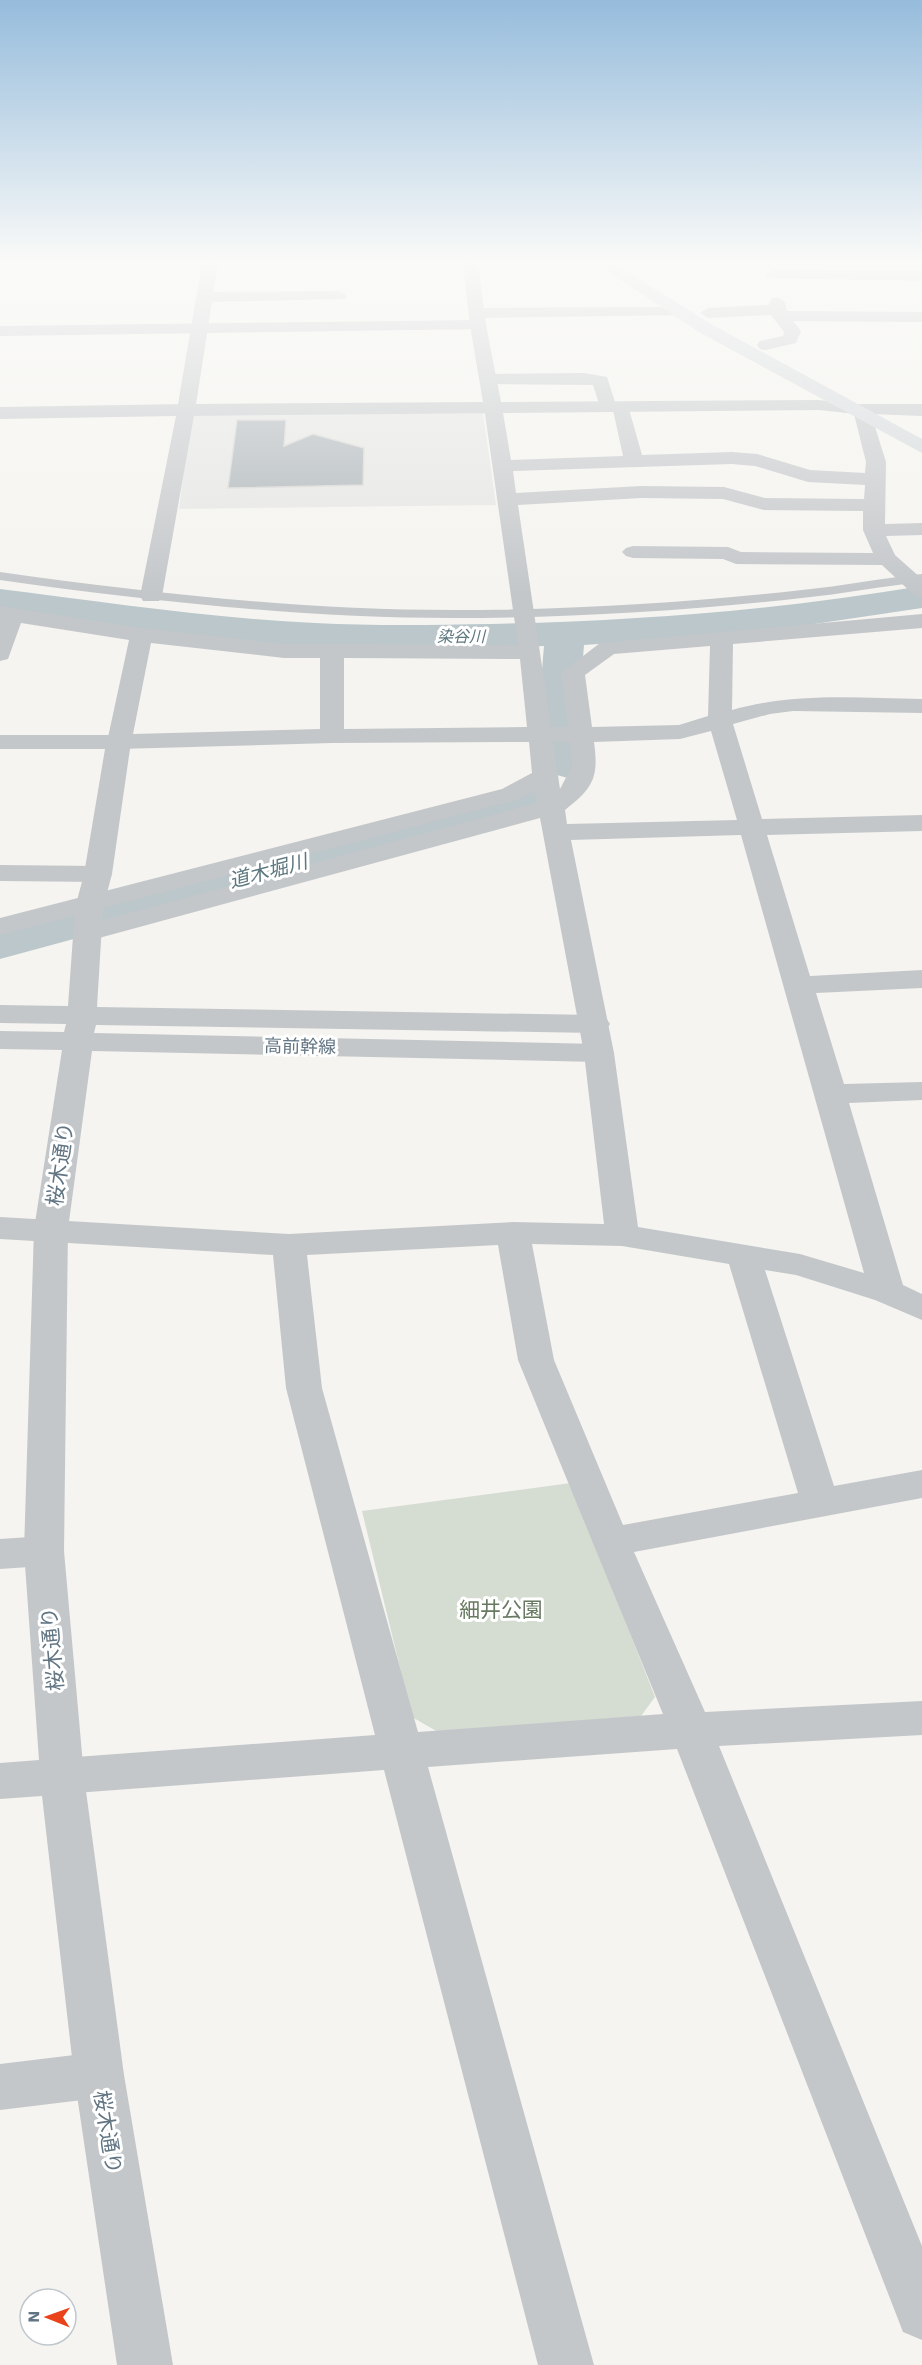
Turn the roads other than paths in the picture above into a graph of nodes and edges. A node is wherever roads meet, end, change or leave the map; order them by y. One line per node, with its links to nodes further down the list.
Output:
1 (192, 373): 8 (street)
2 (487, 373): 5 (street)
3 (786, 373): 11 (main road)
4 (820, 373): 9 (main road)
5 (488, 379): 6 (street); 7 (street)
6 (614, 405): 7 (street); 11 (street); 15 (street)
7 (493, 407): 8 (street); 16 (street)
8 (186, 410): 12 (street); 26 (street)
9 (889, 410): 10 (street); 11 (street); 13 (main road)
10 (922, 410)
11 (854, 412): 14 (main road); 17 (street)
12 (0, 413)
13 (922, 428)
14 (922, 447)
15 (634, 462): 16 (street); 17 (street)
16 (502, 466): 18 (street)
17 (876, 480): 19 (street)
18 (508, 501): 19 (street); 28 (street)
19 (873, 506): 21 (street)
20 (922, 528): 21 (street)
21 (873, 531): 23 (street)
22 (633, 552): 23 (street)
23 (887, 559): 25 (street)
24 (0, 576): 26 (lane)
25 (916, 582): 28 (lane)
26 (151, 596): 28 (lane)
27 (6, 614): 30 (street); 34 (street)
28 (525, 614): 32 (street)
29 (922, 621): 31 (street)
30 (141, 635): 33 (street); 40 (street, 桜木通り)
31 (722, 640): 36 (street); 38 (street)
32 (530, 650): 33 (street); 37 (street)
33 (332, 651): 39 (street)
34 (0, 654)
35 (922, 706): 36 (street)
36 (720, 720): 38 (street); 45 (street)
37 (545, 734): 38 (street); 39 (street); 42 (street)
38 (579, 735): 43 (street)
39 (332, 736): 40 (street)
40 (119, 741): 41 (street); 47 (street, 桜木通り)
41 (0, 742)
42 (545, 776): 43 (street); 48 (street)
43 (554, 820): 45 (street); 48 (street); 54 (street)
44 (922, 823): 45 (street)
45 (750, 827): 51 (street)
46 (0, 873): 47 (street)
47 (98, 874): 48 (street, 桜木通り)
48 (89, 919): 49 (street); 53 (street, 桜木通り)
49 (0, 927)
50 (922, 979): 51 (street)
51 (799, 985): 57 (street)
52 (0, 1014): 53 (street, 高前幹線)
53 (80, 1028): 54 (street, 高前幹線); 55 (street, 高前幹線); 59 (street, 桜木通り)
54 (597, 1038): 61 (street)
55 (0, 1040)
56 (922, 1091): 57 (street)
57 (831, 1094): 64 (street)
58 (0, 1228): 59 (street)
59 (51, 1229): 62 (street); 69 (street, 桜木通り)
60 (513, 1233): 61 (street); 62 (street); 68 (street)
61 (622, 1235): 63 (street)
62 (289, 1245): 73 (street)
63 (744, 1257): 64 (street); 67 (street)
64 (886, 1292): 65 (street)
65 (922, 1308)
66 (922, 1484): 67 (street)
67 (820, 1502): 68 (street)
68 (610, 1542): 72 (street)
69 (44, 1551): 70 (street); 74 (street, 桜木通り)
70 (0, 1554)
71 (922, 1718): 72 (street)
72 (691, 1730): 73 (street); 78 (street)
73 (402, 1752): 74 (street); 80 (street)
74 (62, 1776): 75 (street); 76 (street, 桜木通り)
75 (0, 1781)
76 (99, 2075): 77 (street); 79 (street, 桜木通り)
77 (0, 2087)
78 (922, 2313)
79 (145, 2365)
80 (566, 2365)

